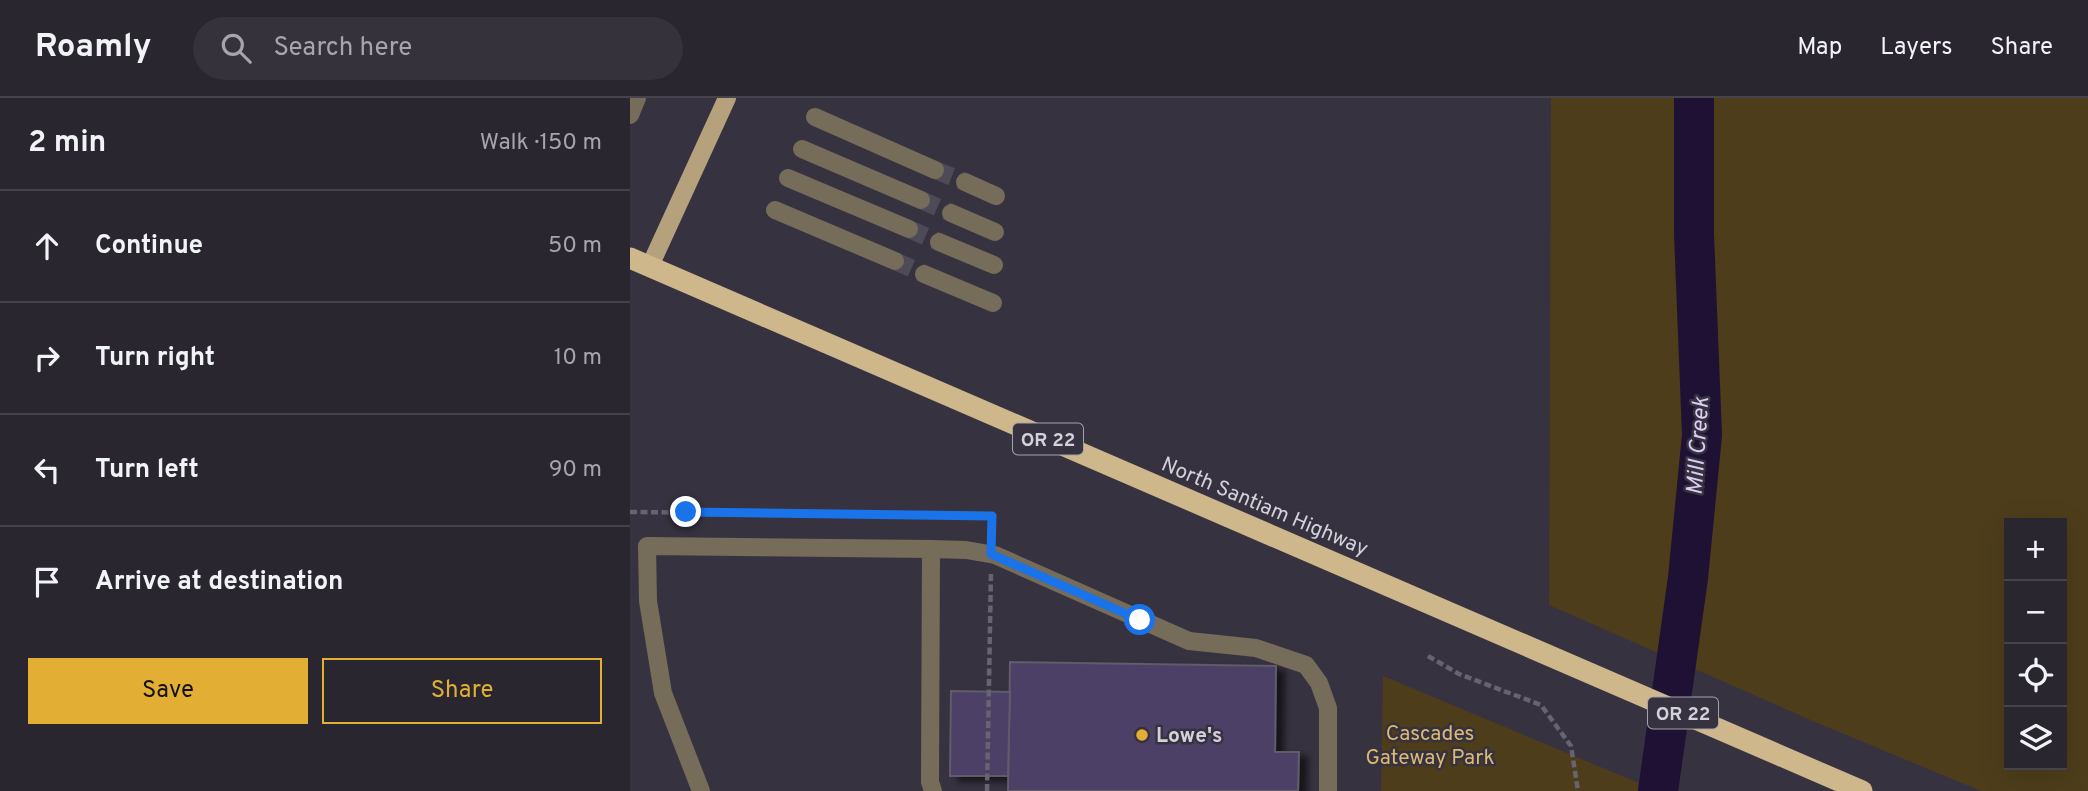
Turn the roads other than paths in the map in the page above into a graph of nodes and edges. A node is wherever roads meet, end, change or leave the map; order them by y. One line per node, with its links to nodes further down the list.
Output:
1 (637, 98): 3 (lane)
2 (727, 98): 17 (main road)
3 (630, 115)
4 (816, 117): 6 (lane)
5 (802, 149): 10 (lane)
6 (935, 170)
7 (788, 178): 13 (lane)
8 (965, 182): 9 (lane)
9 (996, 196)
10 (921, 200)
11 (775, 210): 16 (lane)
12 (951, 213): 14 (lane)
13 (909, 229)
14 (995, 232)
15 (939, 242): 18 (lane)
16 (895, 261)
17 (640, 262): 25 (highway, North Santiam Highway / OR 22)
18 (994, 265)
19 (925, 274): 20 (lane)
20 (993, 303)
21 (931, 549): 22 (lane); 23 (lane); 24 (lane)
22 (701, 791)
23 (933, 791)
24 (1328, 791)
25 (1862, 791)

